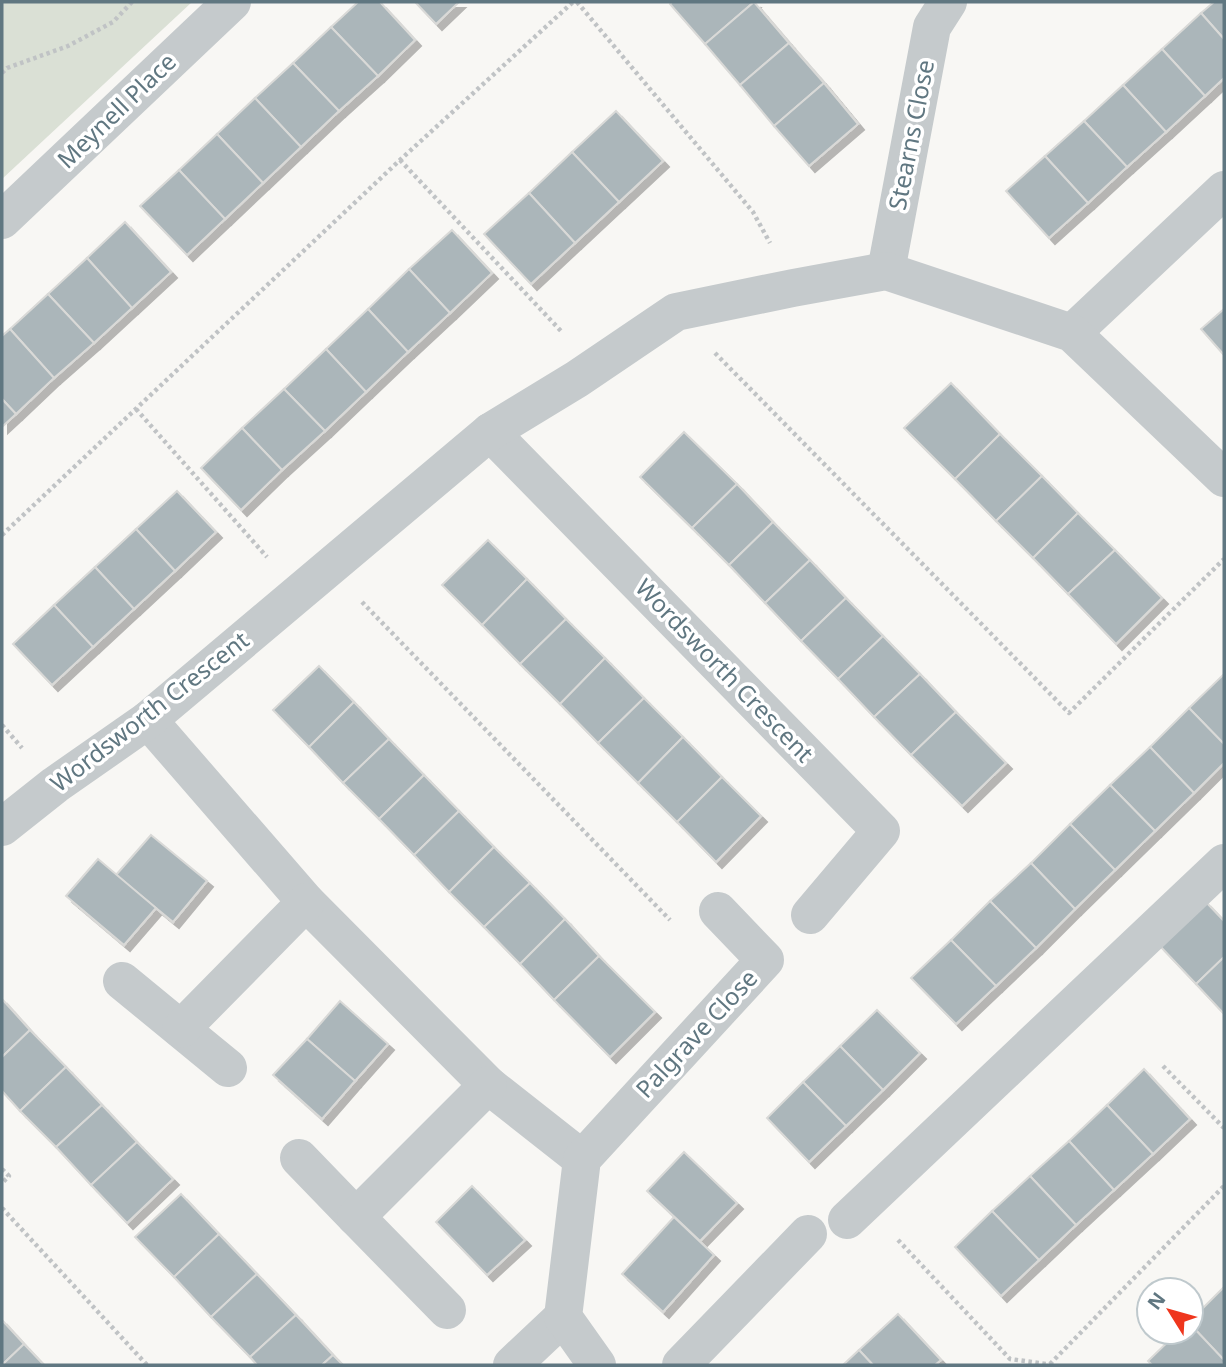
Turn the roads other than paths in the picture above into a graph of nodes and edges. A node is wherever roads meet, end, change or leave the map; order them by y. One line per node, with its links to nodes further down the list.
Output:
1 (232, 2): 4 (street, Meynell Place)
2 (948, 2): 5 (street, Stearns Close)
3 (1224, 190): 6 (street)
4 (2, 220)
5 (886, 271): 6 (street, Wordsworth Crescent); 7 (street, Wordsworth Crescent)
6 (1072, 333): 8 (street, Wordsworth Crescent)
7 (490, 432): 9 (street, Wordsworth Crescent); 14 (street, Wordsworth Crescent)
8 (1224, 478)
9 (148, 720): 10 (street, Wordsworth Crescent); 12 (street)
10 (2, 827)
11 (1224, 863): 21 (street)
12 (306, 902): 16 (street); 18 (street)
13 (722, 915): 20 (street, Palgrave Close)
14 (810, 915)
15 (122, 981): 16 (street)
16 (181, 1029): 17 (street)
17 (228, 1068)
18 (488, 1085): 20 (street); 22 (street)
19 (299, 1158): 22 (street)
20 (582, 1159): 25 (street)
21 (855, 1212)
22 (356, 1217): 24 (street)
23 (784, 1242): 28 (street)
24 (447, 1310)
25 (563, 1317): 26 (street); 27 (street)
26 (513, 1365)
27 (597, 1365)
28 (681, 1365)

